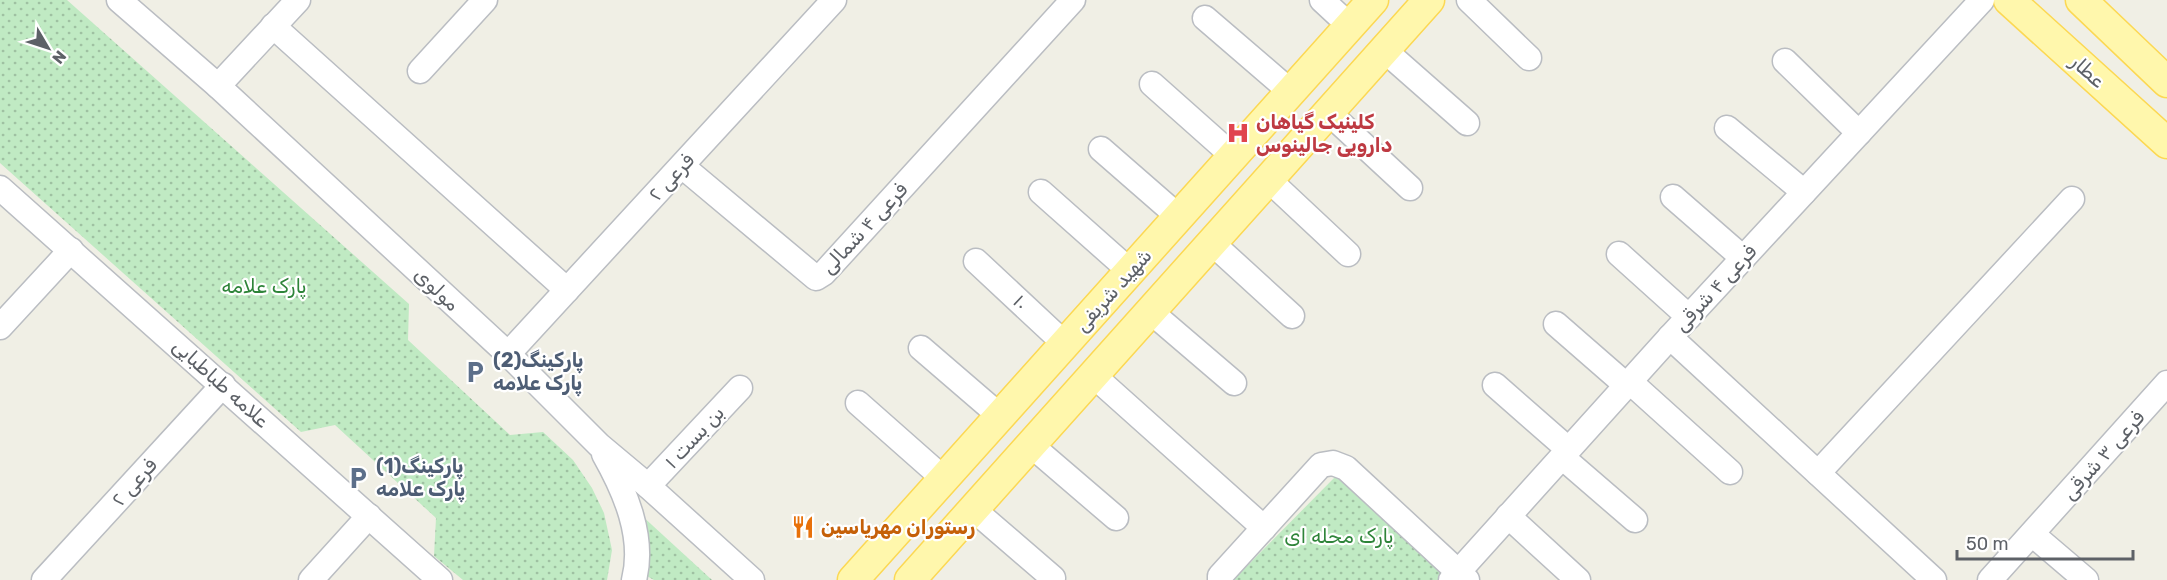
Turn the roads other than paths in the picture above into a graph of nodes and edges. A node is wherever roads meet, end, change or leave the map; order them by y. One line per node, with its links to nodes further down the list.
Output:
1 (119, 0): 22 (street, مولوی)
2 (298, 0): 14 (street)
3 (485, 0): 19 (street)
4 (834, 0): 33 (street, فرعی ۲)
5 (1073, 0): 33 (street, فرعی ۴ شمالی)
6 (1322, 0): 15 (street)
7 (1373, 0): 15 (main road, شهید شریفی)
8 (1429, 0): 16 (main road)
9 (1469, 0): 17 (street)
10 (1982, 0): 29 (street, فرعی ۴ شرقی)
11 (2009, 0): 26 (main road, عطار)
12 (2081, 0): 20 (main road)
13 (1205, 18): 24 (street)
14 (273, 26): 22 (street); 49 (street)
15 (1350, 26): 24 (main road, شهید شریفی)
16 (1384, 50): 25 (main road); 27 (street)
17 (1529, 58)
18 (1785, 61): 29 (street)
19 (420, 71)
20 (2167, 82)
21 (1152, 84): 32 (street)
22 (218, 86): 58 (street, مولوی)
23 (2167, 86): 26 (main road)
24 (1291, 92): 32 (main road, شهید شریفی)
25 (1329, 113): 34 (main road); 36 (street)
26 (2138, 116): 30 (main road, عطار)
27 (1467, 123)
28 (1727, 128): 38 (street)
29 (1859, 133): 38 (street, فرعی ۴ شرقی)
30 (2167, 143)
31 (1101, 149): 41 (street)
32 (1233, 156): 41 (main road, شهید شریفی)
33 (682, 166): 49 (street, فرعی ۲)
34 (1269, 180): 42 (main road); 44 (street)
35 (0, 188): 43 (street, علامه طباطبایی)
36 (1410, 188)
37 (1041, 192): 48 (street)
38 (1804, 192): 46 (street, فرعی ۴ شرقی)
39 (1673, 197): 46 (street)
40 (2072, 199): 74 (street)
41 (1179, 217): 48 (main road, شهید شریفی)
42 (1212, 243): 50 (main road); 51 (street)
43 (71, 250): 54 (street); 63 (street, علامه طباطبایی)
44 (1348, 254)
45 (1619, 254): 52 (street)
46 (1743, 258): 52 (street, فرعی ۴ شرقی)
47 (976, 261): 56 (street, ۱۰)
48 (1130, 271): 56 (main road, شهید شریفی)
49 (567, 290): 58 (street, فرعی ۲)
50 (1151, 312): 59 (main road); 60 (street)
51 (1292, 316)
52 (1689, 316): 55 (street, فرعی ۴ شرقی)
53 (1556, 324): 61 (street)
54 (0, 327)
55 (1670, 337): 61 (street, فرعی ۴ شرقی); 74 (street)
56 (1065, 344): 66 (main road, شهید شریفی)
57 (921, 348): 68 (street)
58 (508, 354): 70 (street, مولوی)
59 (1094, 376): 69 (main road); 82 (street)
60 (1234, 383)
61 (1628, 383): 72 (street, فرعی ۴ شرقی); 73 (street)
62 (2167, 384): 83 (street, فرعی ۳ شرقی)
63 (223, 385): 78 (street, علامه طباطبایی); 87 (street, فرعی ۲)
64 (1495, 385): 72 (street)
65 (740, 388): 76 (street, بن بست ۱)
66 (1024, 390): 68 (main road, شهید شریفی); 69 (main road)
67 (858, 403): 75 (street)
68 (1000, 416): 75 (main road, شهید شریفی)
69 (1056, 420): 71 (main road)
70 (598, 444): 76 (street, مولوی); 90 (street)
71 (1032, 446): 77 (main road); 80 (street)
72 (1565, 453): 79 (street, فرعی ۴ شرقی); 81 (street)
73 (1730, 472)
74 (1818, 473): 95 (street)
75 (944, 479): 92 (main road, شهید شریفی)
76 (648, 486): 91 (street, مولوی)
77 (974, 510): 84 (main road); 86 (street)
78 (369, 516): 88 (street); 89 (street, علامه طباطبایی)
79 (1508, 516): 85 (street, فرعی ۴ شرقی); 94 (street)
80 (1116, 518)
81 (1635, 520)
82 (1264, 528): 85 (street); 93 (street)
83 (2032, 534): 96 (street, فرعی ۳ شرقی); 97 (street)
84 (923, 576)
85 (1459, 577)
86 (1053, 578)
87 (44, 580)
88 (311, 580)
89 (440, 580)
90 (634, 580)
91 (752, 580)
92 (853, 580)
93 (1220, 580)
94 (1578, 580)
95 (1934, 580)
96 (1990, 580)
97 (2086, 580)

